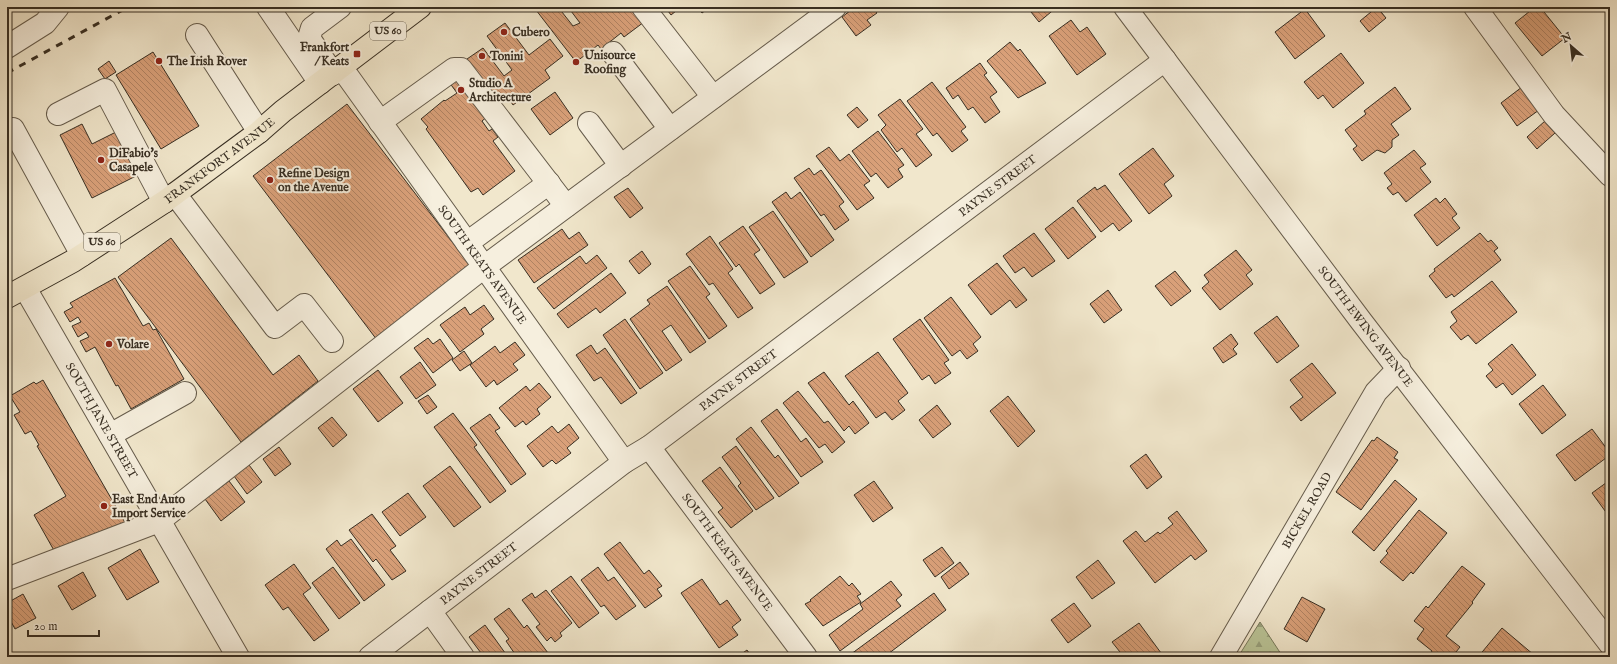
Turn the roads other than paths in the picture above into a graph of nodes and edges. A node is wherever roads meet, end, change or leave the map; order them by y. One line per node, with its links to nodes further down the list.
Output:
1 (58, 7): 12 (street)
2 (268, 7): 11 (street)
3 (340, 7): 9 (street)
4 (643, 7): 16 (street)
5 (834, 7): 16 (street)
6 (1125, 7): 14 (street, SOUTH EWING AVENUE)
7 (1475, 7): 24 (street)
8 (418, 8): 15 (main road, FRANKFORT AVENUE / US 60)
9 (312, 28): 11 (street); 15 (street)
10 (197, 35): 21 (street)
11 (288, 36): 15 (street)
12 (7, 47)
13 (613, 53): 20 (street)
14 (1165, 60): 33 (street, SOUTH EWING AVENUE); 36 (street, PAYNE STREET)
15 (331, 75): 18 (street, SOUTH KEATS AVENUE); 21 (main road, FRANKFORT AVENUE / US 60)
16 (713, 97): 20 (street)
17 (58, 114): 26 (street)
18 (380, 122): 25 (street); 28 (street, SOUTH KEATS AVENUE)
19 (588, 123): 23 (street)
20 (670, 129): 23 (street)
21 (259, 132): 26 (main road, FRANKFORT AVENUE / US 60)
22 (7, 133): 29 (street)
23 (621, 166): 27 (street)
24 (1610, 174)
25 (549, 183): 27 (street); 28 (street)
26 (170, 198): 29 (main road, FRANKFORT AVENUE / US 60); 32 (street)
27 (566, 206): 30 (street)
28 (467, 243): 30 (street, SOUTH KEATS AVENUE)
29 (82, 255): 31 (main road, FRANKFORT AVENUE / US 60)
30 (484, 267): 37 (street, SOUTH KEATS AVENUE); 38 (street)
31 (13, 291): 35 (street, SOUTH JANE STREET)
32 (332, 342)
33 (1399, 368): 41 (street, SOUTH EWING AVENUE); 46 (street, BICKEL ROAD)
34 (185, 393): 35 (street)
35 (110, 435): 38 (street, SOUTH JANE STREET)
36 (649, 448): 37 (street, PAYNE STREET); 45 (street, SOUTH KEATS AVENUE)
37 (624, 462): 40 (street, PAYNE STREET)
38 (159, 521): 39 (street); 42 (street, SOUTH JANE STREET)
39 (7, 579)
40 (430, 611): 43 (street, PAYNE STREET); 44 (street)
41 (1610, 644)
42 (238, 657)
43 (370, 657)
44 (463, 657)
45 (806, 657)
46 (1221, 657)

